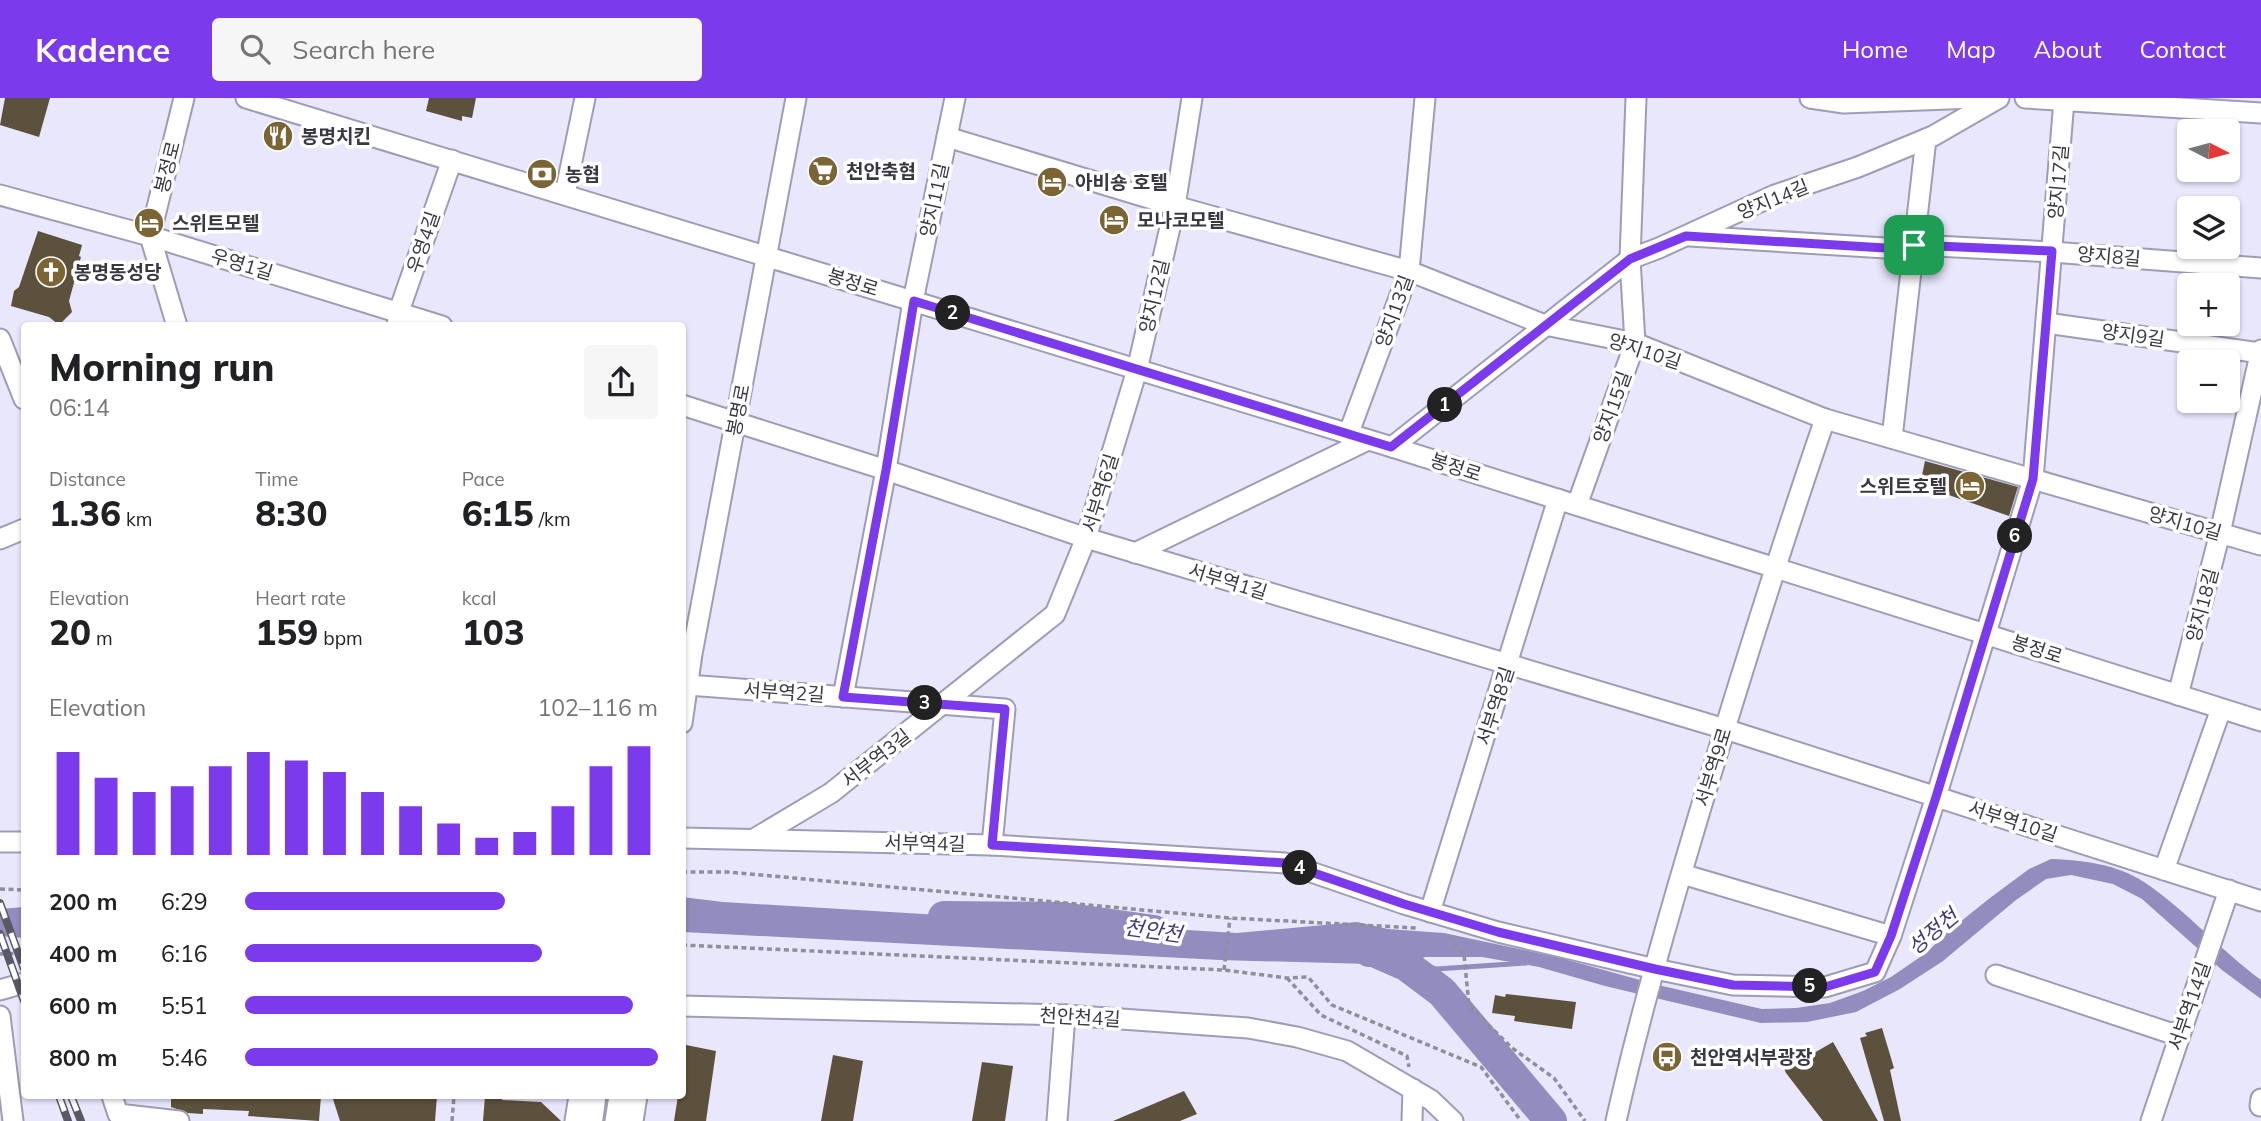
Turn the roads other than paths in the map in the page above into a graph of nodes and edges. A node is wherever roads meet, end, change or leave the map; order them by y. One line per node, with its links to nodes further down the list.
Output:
1 (184, 98): 23 (street, 봉정로)
2 (246, 98): 15 (street, 봉정로)
3 (585, 98): 20 (street)
4 (796, 98): 27 (street, 봉명로)
5 (956, 98): 17 (street, 양지11길)
6 (1192, 98): 22 (street, 양지12길)
7 (1425, 98): 30 (street, 양지13길)
8 (1636, 98): 28 (street, 양지15길)
9 (1810, 98): 13 (street)
10 (1975, 98): 13 (street)
11 (1999, 98): 18 (street, 양지14길)
12 (2025, 98): 14 (street)
13 (1920, 100)
14 (2064, 100): 16 (street); 26 (street, 양지17길)
15 (284, 103): 19 (street, 봉정로)
16 (2261, 113)
17 (947, 137): 22 (street, 양지10길); 31 (street, 양지11길)
18 (1926, 139): 24 (street, 양지14길); 25 (street)
19 (452, 160): 20 (street, 봉정로); 32 (street, 우영4길)
20 (565, 194): 27 (street, 봉정로)
21 (0, 195): 23 (street, 우영1길)
22 (1175, 206): 30 (street, 양지10길); 41 (street, 양지12길)
23 (150, 236): 32 (street, 우영1길); 33 (street)
24 (1686, 236): 25 (street, 양지8길); 28 (street, 양지14길)
25 (1914, 245): 26 (street, 양지8길); 47 (street)
26 (2052, 251): 29 (street, 양지8길); 35 (street, 양지17길)
27 (766, 256): 31 (street, 봉정로); 45 (street, 봉명로)
28 (1630, 259): 36 (street, 양지14길); 38 (street, 양지15길)
29 (2261, 268)
30 (1409, 271): 36 (street, 양지10길); 46 (street, 양지13길)
31 (914, 301): 41 (street, 봉정로); 49 (street, 양지11길)
32 (398, 318): 34 (street, 우영1길)
33 (176, 322)
34 (420, 322)
35 (2046, 323): 39 (street, 양지9길); 50 (street, 양지17길)
36 (1545, 326): 38 (street, 양지10길); 48 (street, 양지14길)
37 (0, 339): 40 (street)
38 (1635, 343): 44 (street, 양지10길); 51 (street, 양지15길)
39 (2261, 352): 53 (street, 양지18길)
40 (4, 362): 42 (street)
41 (1137, 370): 46 (street, 봉정로); 54 (street, 서부역6길)
42 (21, 393)
43 (686, 406): 45 (street)
44 (1825, 419): 47 (street, 양지10길); 58 (street, 서부역9로)
45 (735, 422): 49 (street, 서부역1길); 61 (street, 봉명로)
46 (1358, 438): 48 (street, 봉정로); 57 (street)
47 (1892, 439): 50 (street, 양지10길)
48 (1391, 447): 51 (street, 봉정로)
49 (886, 470): 54 (street, 서부역1길); 65 (street, 양지11길)
50 (2033, 479): 53 (street, 양지10길); 60 (street, 양지17길)
51 (1568, 502): 58 (street, 봉정로); 62 (street, 서부역8길)
52 (21, 530): 55 (street)
53 (2220, 533): 56 (street, 양지10길); 64 (street, 양지18길)
54 (1086, 538): 57 (street, 서부역1길); 59 (street, 서부역6길)
55 (0, 539)
56 (2261, 545)
57 (1135, 553): 62 (street, 서부역1길)
58 (1775, 566): 60 (street, 봉정로); 70 (street, 서부역9로)
59 (1055, 614): 67 (street, 서부역3길)
60 (1985, 633): 64 (street, 봉정로); 71 (street, 양지17길)
61 (687, 662): 63 (street, 봉명로)
62 (1508, 664): 70 (street, 서부역1길); 81 (street, 서부역8길)
63 (688, 685): 65 (street, 서부역2길); 66 (street, 봉명로)
64 (2178, 695): 68 (street, 봉정로)
65 (843, 697): 67 (street, 서부역2길)
66 (686, 698)
67 (943, 705): 73 (street, 서부역3길); 76 (street, 서부역2길)
68 (2221, 709): 69 (street, 봉정로); 77 (street)
69 (2261, 721)
70 (1725, 729): 71 (street, 서부역10길); 78 (street, 서부역9로)
71 (1936, 797): 77 (street, 서부역10길); 82 (street, 양지17길)
72 (686, 838): 73 (street, 서부역4길)
73 (754, 839): 76 (street, 서부역4길)
74 (0, 842): 75 (street)
75 (21, 842)
76 (992, 845): 81 (street, 서부역4길)
77 (2164, 870): 79 (street, 서부역10길)
78 (1682, 874): 82 (street); 83 (street, 서부역9로)
79 (2229, 890): 80 (street, 서부역10길); 90 (street, 서부역14길)
80 (2261, 901)
81 (1429, 920): 83 (street, 서부역4길)
82 (1891, 936): 83 (street, 서부역4길)
83 (1655, 969): 98 (street, 서부역9로)
84 (1996, 975): 90 (street)
85 (21, 984): 86 (street)
86 (0, 990)
87 (686, 1006): 88 (street, 천안천4길)
88 (1065, 1015): 91 (street, 천안천4길); 104 (street)
89 (0, 1016): 100 (street)
90 (2179, 1036): 107 (street, 서부역14길)
91 (1413, 1089): 105 (street); 106 (street, 천안천4길)
92 (113, 1099): 97 (street)
93 (580, 1099): 99 (street)
94 (594, 1099): 99 (street)
95 (619, 1099): 102 (street)
96 (637, 1099): 103 (street)
97 (120, 1118): 101 (street)
98 (1619, 1118)
99 (584, 1119)
100 (13, 1121)
101 (179, 1121)
102 (615, 1121)
103 (633, 1121)
104 (1057, 1121)
105 (1412, 1121)
106 (1453, 1121)
107 (2151, 1121)

